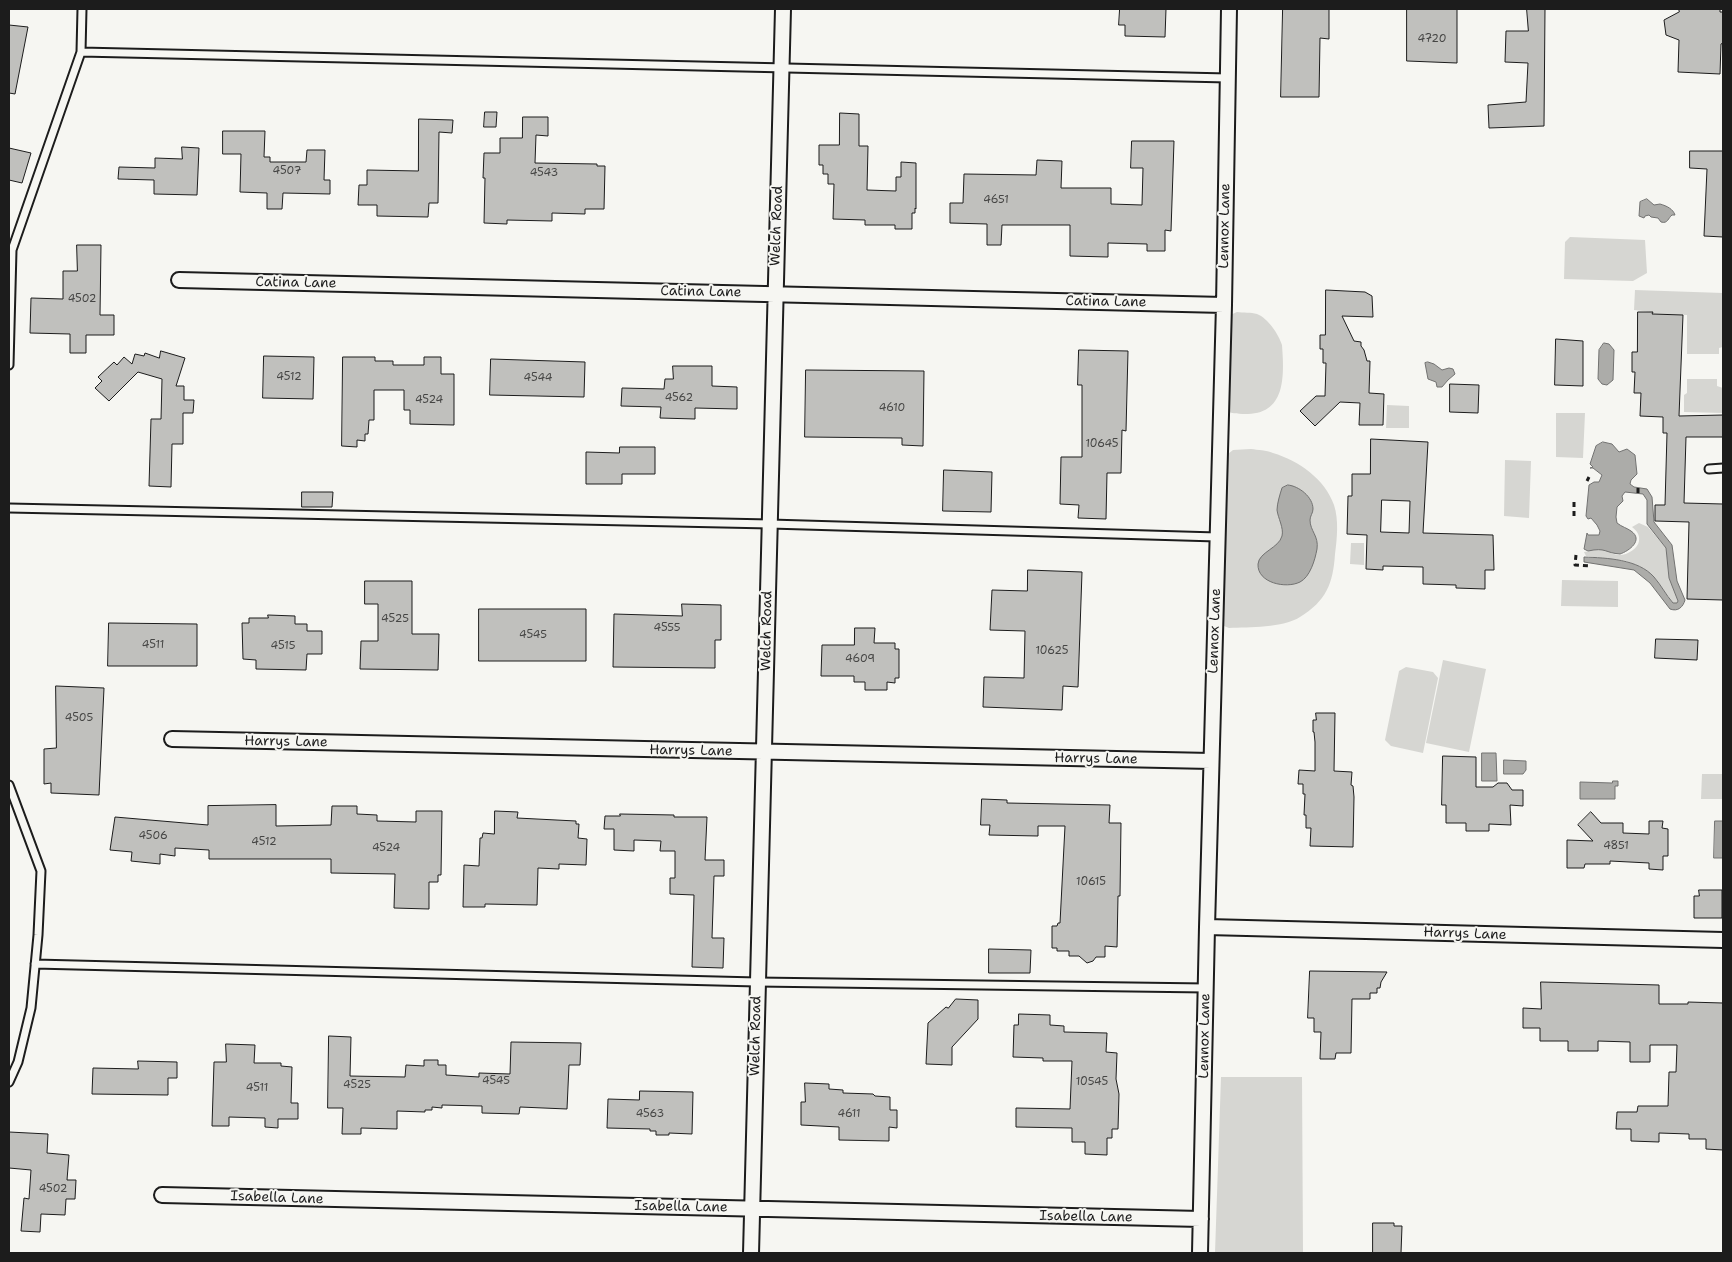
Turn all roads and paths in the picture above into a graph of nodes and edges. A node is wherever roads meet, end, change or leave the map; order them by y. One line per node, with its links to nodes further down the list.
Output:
1 (82, 9): 4 (lane)
2 (783, 9): 5 (street, Welch Road)
3 (1229, 9): 6 (street, Lennox Lane)
4 (81, 52): 5 (lane); 10 (lane)
5 (781, 67): 6 (lane); 8 (street, Welch Road)
6 (1228, 78): 9 (street, Lennox Lane)
7 (179, 280): 8 (street, Catina Lane)
8 (775, 294): 9 (street, Catina Lane); 20 (street, Welch Road)
9 (1224, 305): 21 (street, Lennox Lane)
10 (9, 365)
11 (1723, 468): 12 (lane)
12 (1709, 469)
13 (1589, 477): 14 (path)
14 (1587, 481)
15 (1638, 486): 16 (path)
16 (1638, 493)
17 (1574, 502): 19 (path)
18 (9, 508): 20 (lane)
19 (1574, 518)
20 (770, 524): 21 (lane); 25 (street, Welch Road)
21 (1217, 537): 26 (street, Lennox Lane)
22 (1576, 555): 23 (path)
23 (1590, 566)
24 (172, 739): 25 (street, Harrys Lane)
25 (764, 752): 26 (street, Harrys Lane); 31 (street, Welch Road)
26 (1211, 761): 28 (street, Lennox Lane)
27 (9, 786): 30 (lane)
28 (1207, 927): 29 (street, Harrys Lane); 32 (street, Lennox Lane)
29 (1723, 940)
30 (35, 964): 31 (lane); 33 (lane)
31 (758, 982): 32 (lane); 35 (street, Welch Road)
32 (1206, 988): 36 (street, Lennox Lane)
33 (9, 1082)
34 (162, 1195): 35 (street, Isabella Lane)
35 (752, 1209): 36 (street, Isabella Lane); 37 (street, Welch Road)
36 (1201, 1219): 38 (street, Lennox Lane)
37 (751, 1253)
38 (1200, 1253)

